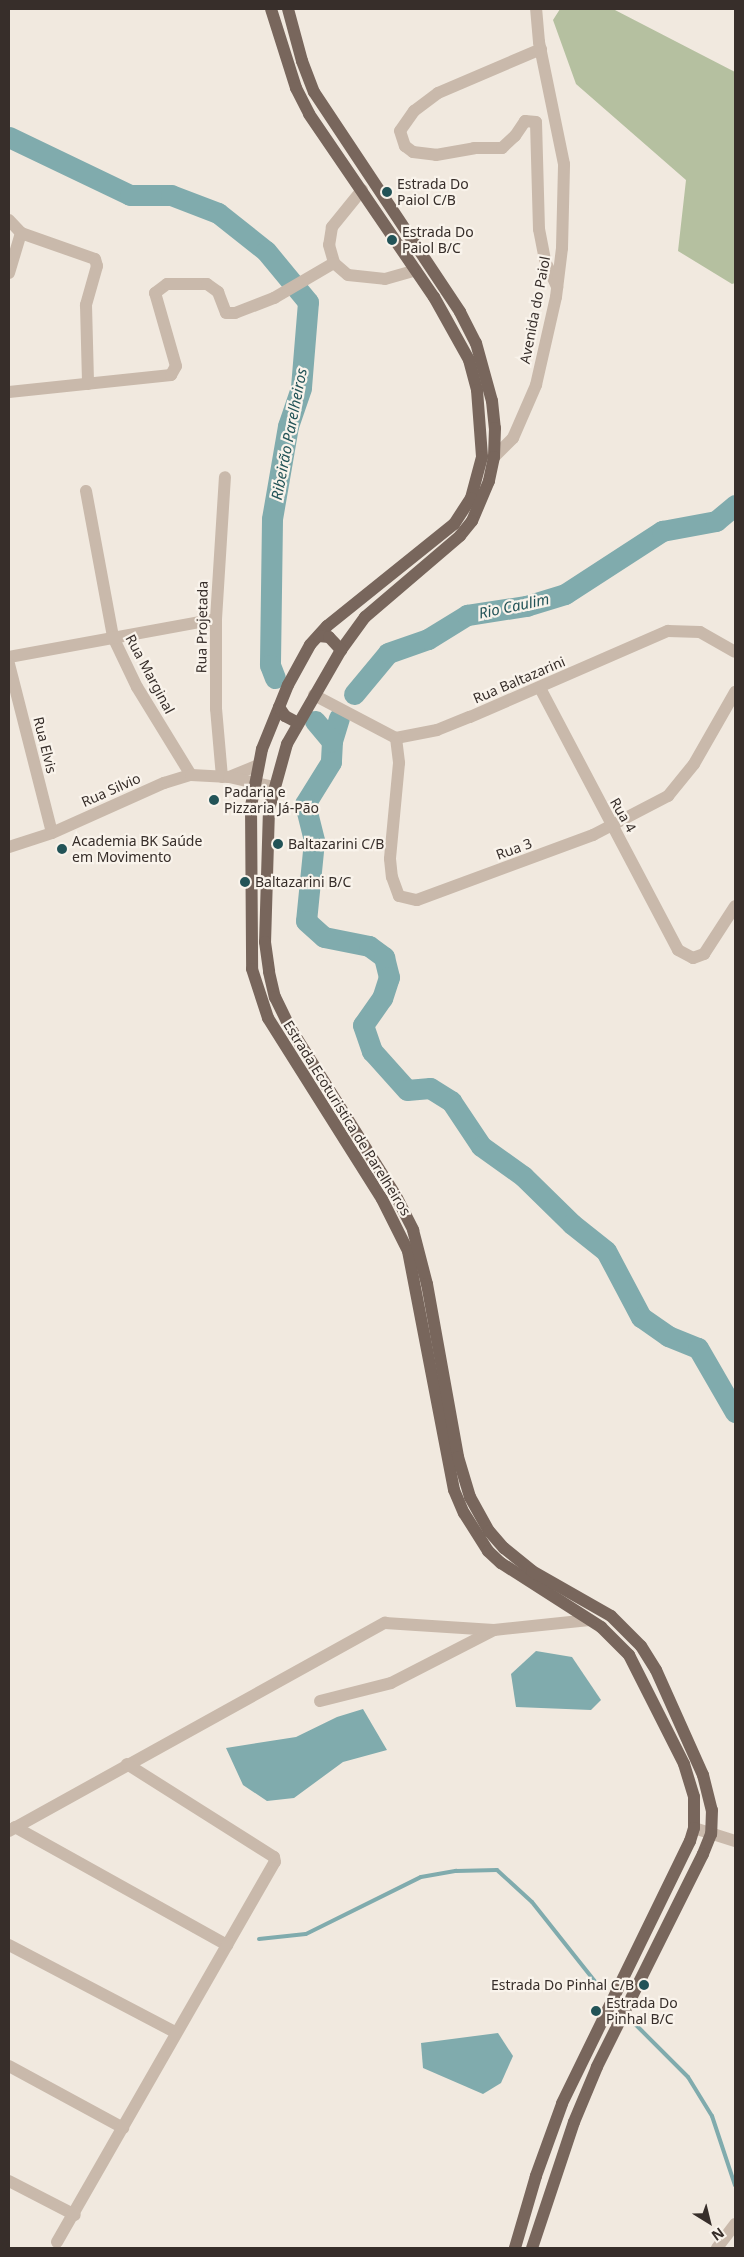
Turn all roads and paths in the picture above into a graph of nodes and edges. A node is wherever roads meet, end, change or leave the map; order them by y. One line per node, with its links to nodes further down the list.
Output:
1 (271, 9): 5 (main road, Estrada Ecoturistica de Parelheiros)
2 (288, 9): 14 (main road, Estrada Ecoturistica de Parelheiros)
3 (536, 9): 4 (street, Avenida do Paiol)
4 (541, 49): 11 (street, Avenida do Paiol); 11 (street)
5 (362, 190): 8 (street); 9 (main road, Estrada Ecoturistica de Parelheiros)
6 (9, 220): 7 (street)
7 (21, 233): 10 (street); 12 (street)
8 (334, 263): 9 (street); 12 (street)
9 (416, 270): 18 (main road, Estrada Ecoturistica de Parelheiros)
10 (9, 273)
11 (557, 286): 14 (street, Avenida do Paiol)
12 (88, 384): 13 (street)
13 (9, 392)
14 (494, 457): 20 (main road, Estrada Ecoturistica de Parelheiros)
15 (225, 477): 17 (street, Rua Projetada)
16 (86, 491): 19 (street, Rua Marginal)
17 (216, 619): 19 (street); 32 (street, Rua Projetada)
18 (319, 636): 20 (main road); 27 (main road, Estrada Ecoturistica de Parelheiros)
19 (113, 637): 22 (street); 31 (street, Rua Marginal)
20 (341, 650): 26 (main road, Estrada Ecoturistica de Parelheiros)
21 (735, 652): 24 (street, Rua Baltazarini)
22 (9, 657)
23 (9, 664): 36 (street, Rua Elvis)
24 (540, 688): 29 (street, Rua Baltazarini); 35 (street, Rua 4)
25 (735, 692): 35 (street, Rua 3)
26 (314, 695): 28 (main road, Estrada Ecoturistica de Parelheiros); 29 (street)
27 (279, 706): 28 (main road); 30 (main road, Estrada Ecoturistica de Parelheiros)
28 (298, 723): 34 (main road, Estrada Ecoturistica de Parelheiros)
29 (396, 738): 35 (street, Rua 3)
30 (258, 765): 32 (street, Rua Silvio); 33 (main road, Estrada Ecoturistica de Parelheiros)
31 (191, 775): 32 (street, Rua Silvio); 36 (street, Rua Silvio)
32 (225, 777): 33 (street, Rua Silvio)
33 (256, 782): 34 (street, Rua Silvio); 39 (main road, Estrada Ecoturistica de Parelheiros)
34 (273, 787): 45 (main road, Estrada Ecoturistica de Parelheiros)
35 (612, 826): 38 (street, Rua 4)
36 (52, 833): 37 (street, Rua Silvio)
37 (9, 848)
38 (735, 906)
39 (589, 1620): 40 (street); 43 (main road, Estrada Ecoturistica de Parelheiros)
40 (494, 1630): 41 (street); 42 (street)
41 (320, 1700)
42 (127, 1764): 44 (street); 48 (street)
43 (694, 1828): 45 (street); 56 (main road, Estrada Ecoturistica de Parelheiros)
44 (12, 1829): 48 (street)
45 (711, 1834): 46 (street); 57 (main road, Estrada Ecoturistica de Parelheiros)
46 (735, 1841)
47 (9, 1945): 49 (street)
48 (227, 1945): 49 (street)
49 (175, 2032): 51 (street)
50 (9, 2066): 51 (street)
51 (123, 2128): 53 (street)
52 (9, 2181): 53 (street)
53 (75, 2215): 55 (street)
54 (735, 2224): 58 (street)
55 (57, 2242)
56 (516, 2248)
57 (532, 2248)
58 (717, 2248)

